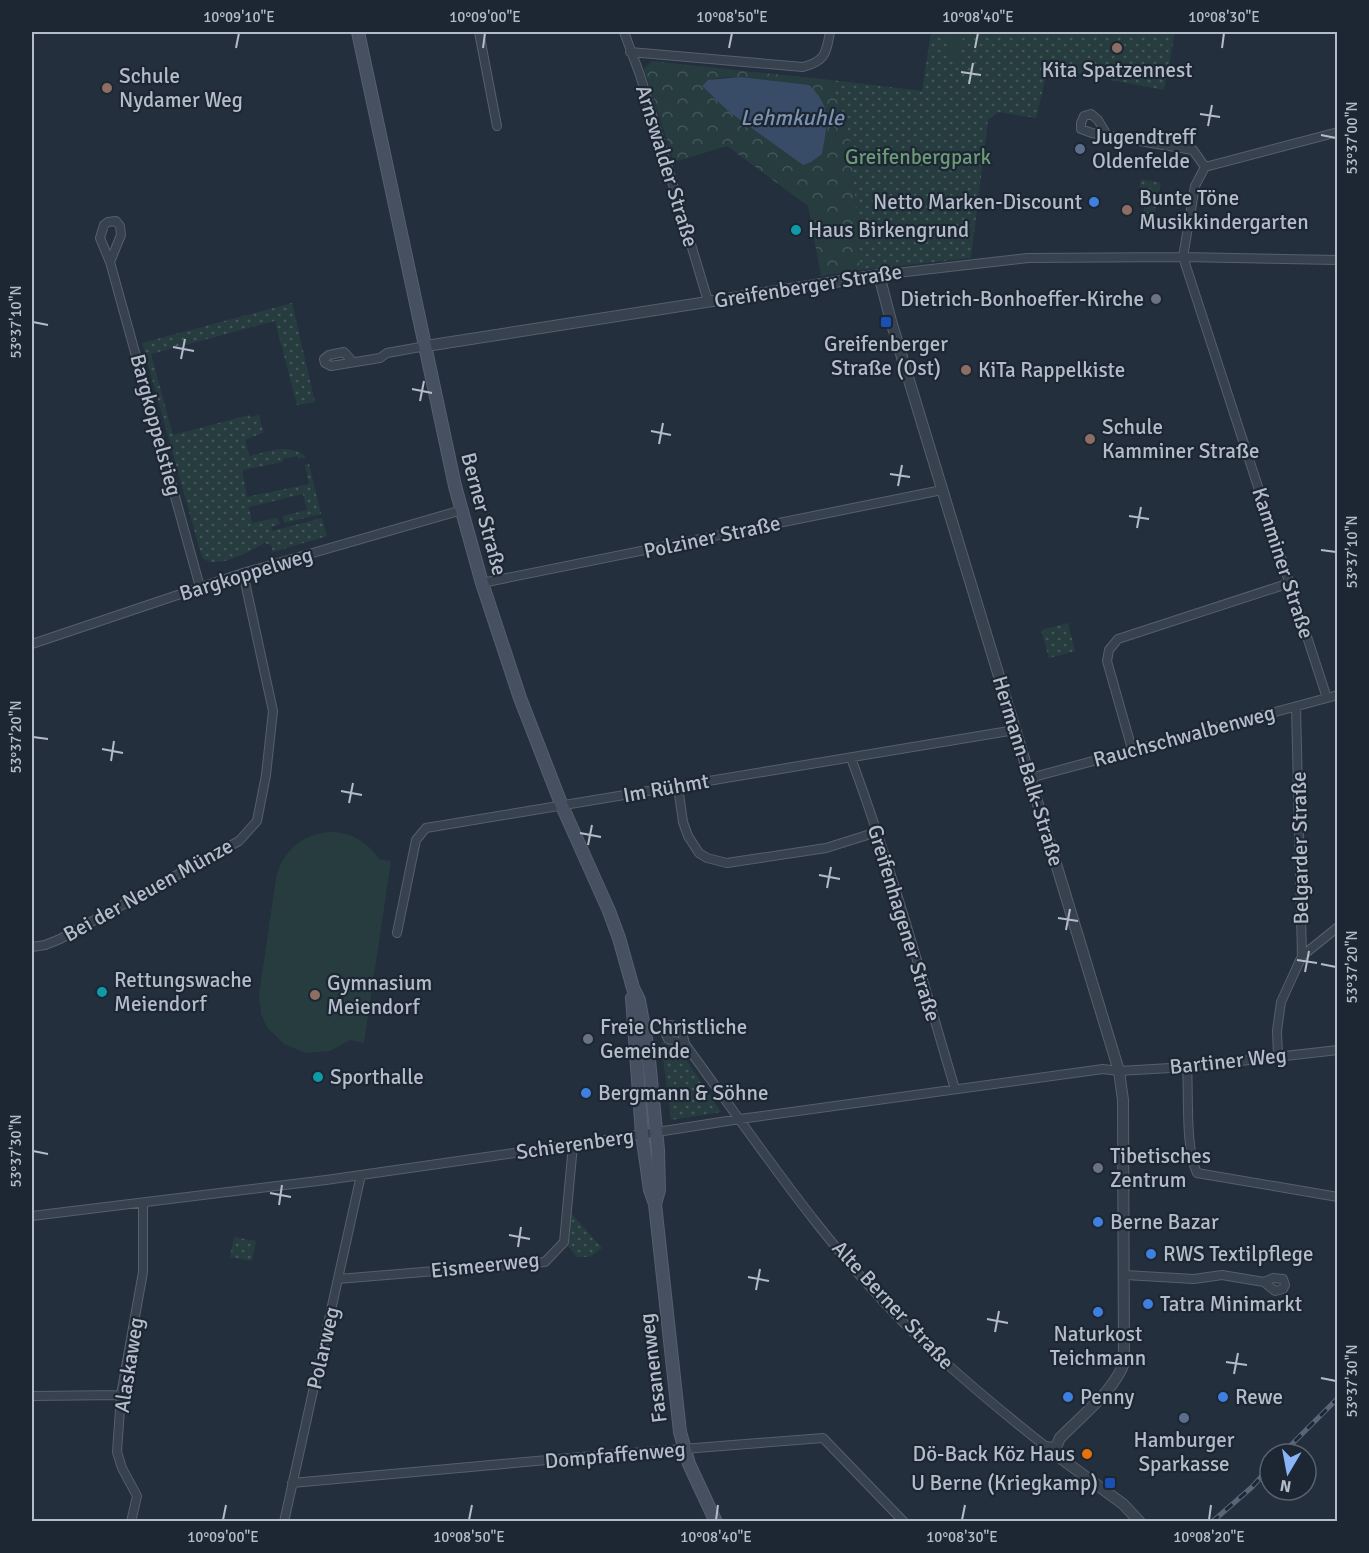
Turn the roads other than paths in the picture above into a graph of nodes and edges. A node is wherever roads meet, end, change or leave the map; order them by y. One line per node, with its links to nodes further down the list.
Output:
1 (358, 32): 15 (main road, Berner Straße)
2 (479, 32): 6 (street)
3 (624, 32): 5 (street, Arnswalder Straße)
4 (830, 32): 5 (street)
5 (630, 52): 14 (street, Arnswalder Straße)
6 (497, 126)
7 (1338, 132): 9 (street)
8 (1107, 135): 9 (street)
9 (1205, 167): 10 (street)
10 (1183, 257): 11 (street, Greifenberger Straße); 13 (street, Greifenberger Straße); 21 (street, Kamminer Straße)
11 (1338, 260)
12 (110, 262): 22 (street, Bargkoppelstieg)
13 (879, 274): 14 (street, Greifenberger Straße); 17 (street, Hermann-Balk-Straße)
14 (708, 301): 15 (street, Greifenberger Straße)
15 (426, 346): 16 (street); 18 (main road, Berner Straße)
16 (353, 362)
17 (942, 490): 20 (street, Polziner Straße); 27 (street, Hermann-Balk-Straße)
18 (462, 510): 19 (street, Bargkoppelweg); 20 (main road, Berner Straße)
19 (243, 573): 22 (street, Bargkoppelweg); 36 (street, Bei der Neuen Münze)
20 (482, 582): 32 (main road, Berner Straße)
21 (1290, 583): 25 (street, Kamminer Straße); 28 (street)
22 (200, 587): 23 (street, Bargkoppelweg)
23 (32, 644)
24 (1338, 695): 25 (street, Rauchschwalbenweg)
25 (1327, 698): 26 (street, Rauchschwalbenweg)
26 (1296, 707): 28 (street, Rauchschwalbenweg); 37 (street, Belgarder Straße)
27 (1015, 730): 29 (street, Im Rühmt); 30 (street, Hermann-Balk-Straße)
28 (1132, 749): 30 (street, Rauchschwalbenweg)
29 (850, 758): 31 (street, Im Rühmt); 33 (street, Greifenhagener Straße)
30 (1030, 778): 43 (street, Hermann-Balk-Straße)
31 (678, 787): 32 (street, Im Rühmt); 33 (street)
32 (562, 806): 35 (street, Im Rühmt); 38 (main road, Berner Straße)
33 (877, 832): 44 (street, Greifenhagener Straße)
34 (1338, 927): 37 (street)
35 (398, 933)
36 (32, 946)
37 (1302, 956): 41 (street, Belgarder Straße)
38 (641, 1037): 46 (main road, Fasanenweg); 47 (main road, Fasanenweg)
39 (685, 1044): 45 (street, Alte Berner Straße)
40 (1338, 1050): 41 (street, Bartiner Weg)
41 (1278, 1056): 42 (street, Bartiner Weg)
42 (1187, 1067): 43 (street, Bartiner Weg); 50 (street)
43 (1119, 1071): 44 (street, Schierenberg); 54 (street, Hermann-Balk-Straße)
44 (955, 1089): 45 (street, Schierenberg)
45 (740, 1119): 46 (street, Schierenberg); 59 (street, Alte Berner Straße)
46 (656, 1132): 47 (street, Schierenberg); 52 (main road, Fasanenweg)
47 (642, 1134): 48 (street, Schierenberg); 52 (main road, Fasanenweg)
48 (573, 1145): 49 (street, Schierenberg); 55 (street, Eismeerweg)
49 (361, 1175): 51 (street, Schierenberg); 55 (street, Polarweg)
50 (1338, 1197)
51 (143, 1203): 53 (street, Schierenberg); 57 (street, Alaskaweg)
52 (656, 1204): 60 (main road, Fasanenweg)
53 (32, 1216)
54 (1125, 1275): 56 (street); 59 (street, Hermann-Balk-Straße)
55 (339, 1279): 61 (street, Polarweg)
56 (1264, 1282)
57 (121, 1395): 58 (street); 62 (street, Alaskaweg)
58 (32, 1396)
59 (1056, 1447): 66 (street, Alte Berner Straße)
60 (684, 1448): 61 (street, Dompfaffenweg); 64 (main road, Fasanenweg); 65 (street, Dompfaffenweg)
61 (292, 1484): 63 (street, Polarweg)
62 (131, 1521)
63 (284, 1521)
64 (716, 1521)
65 (903, 1521)
66 (1140, 1521)

